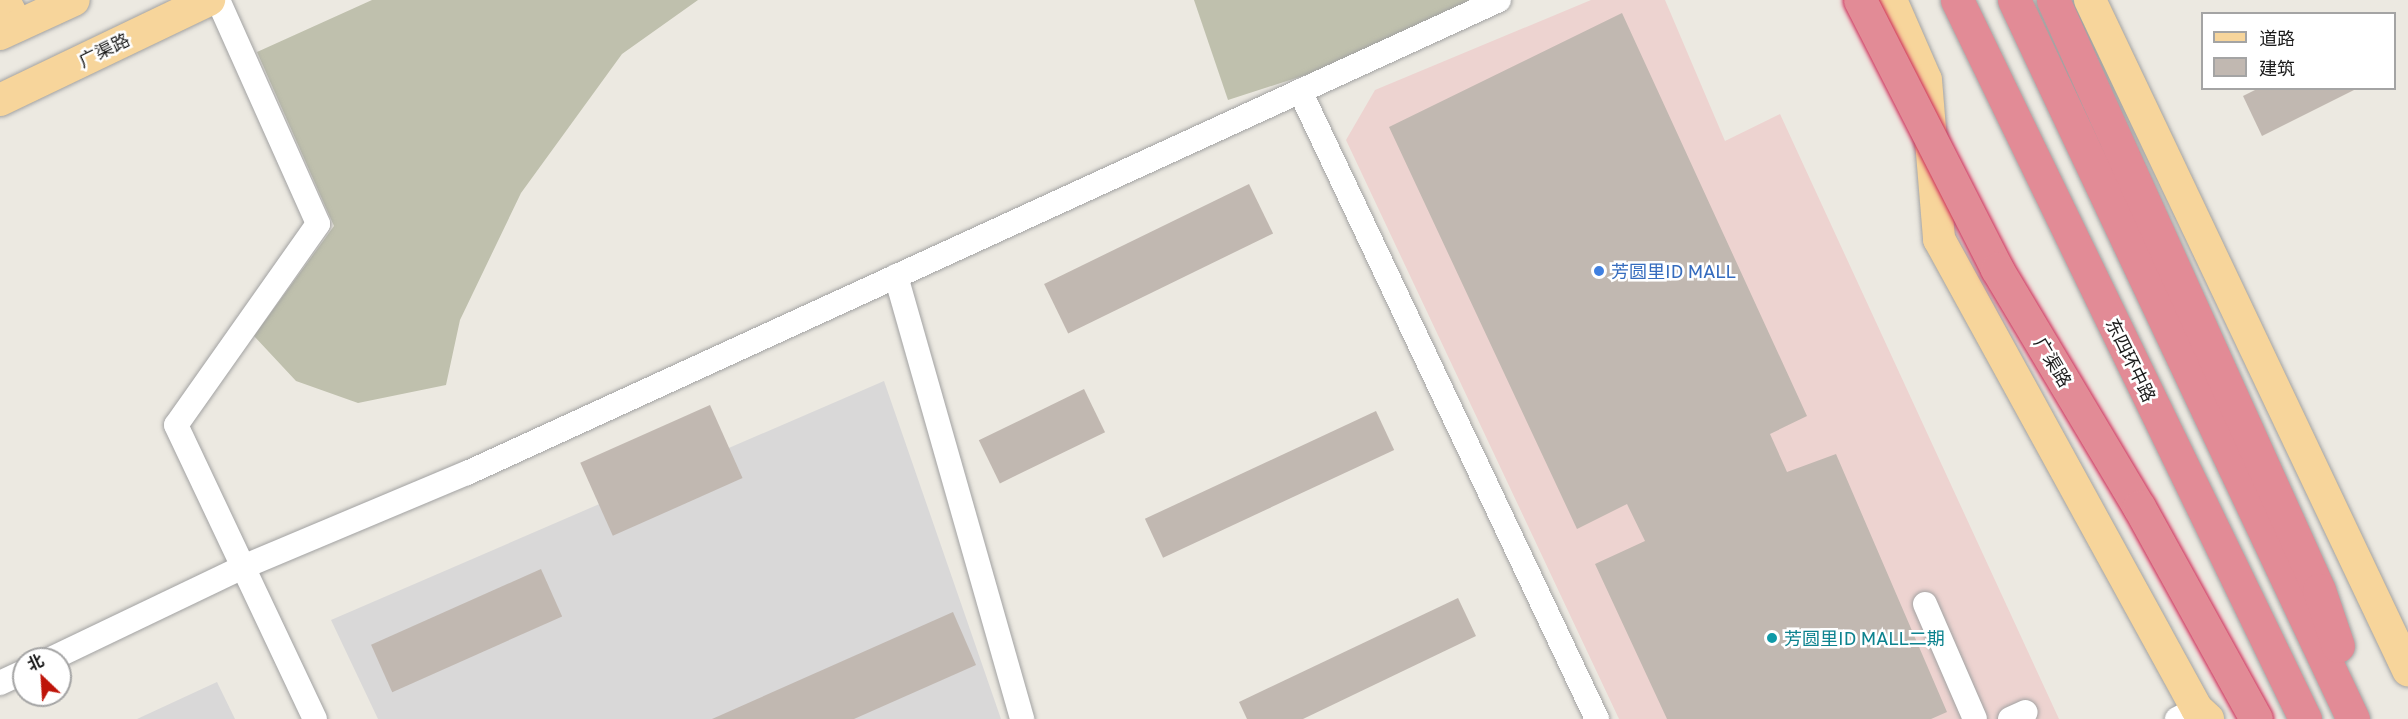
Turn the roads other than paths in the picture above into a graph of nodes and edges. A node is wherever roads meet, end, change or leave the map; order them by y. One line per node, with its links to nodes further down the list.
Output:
1 (74, 0): 11 (main road)
2 (209, 0): 13 (main road, 广渠路)
3 (218, 0): 15 (street)
4 (1499, 0): 12 (street)
5 (1860, 0): 24 (highway, 广渠路, bridge)
6 (1891, 0): 19 (main road)
7 (1957, 0): 25 (highway, 东四环中路)
8 (2014, 0): 26 (highway)
9 (2053, 0): 27 (highway)
10 (2090, 0): 18 (main road)
11 (7, 20)
12 (1300, 91): 14 (street); 22 (street)
13 (0, 100)
14 (896, 276): 15 (street); 21 (street)
15 (243, 567): 17 (street); 20 (street)
16 (1925, 604): 23 (street)
17 (72, 649)
18 (2408, 670)
19 (2194, 716)
20 (315, 719)
21 (1022, 719)
22 (1597, 719)
23 (1975, 719)
24 (2256, 719)
25 (2305, 719)
26 (2353, 719)
27 (2362, 719)

